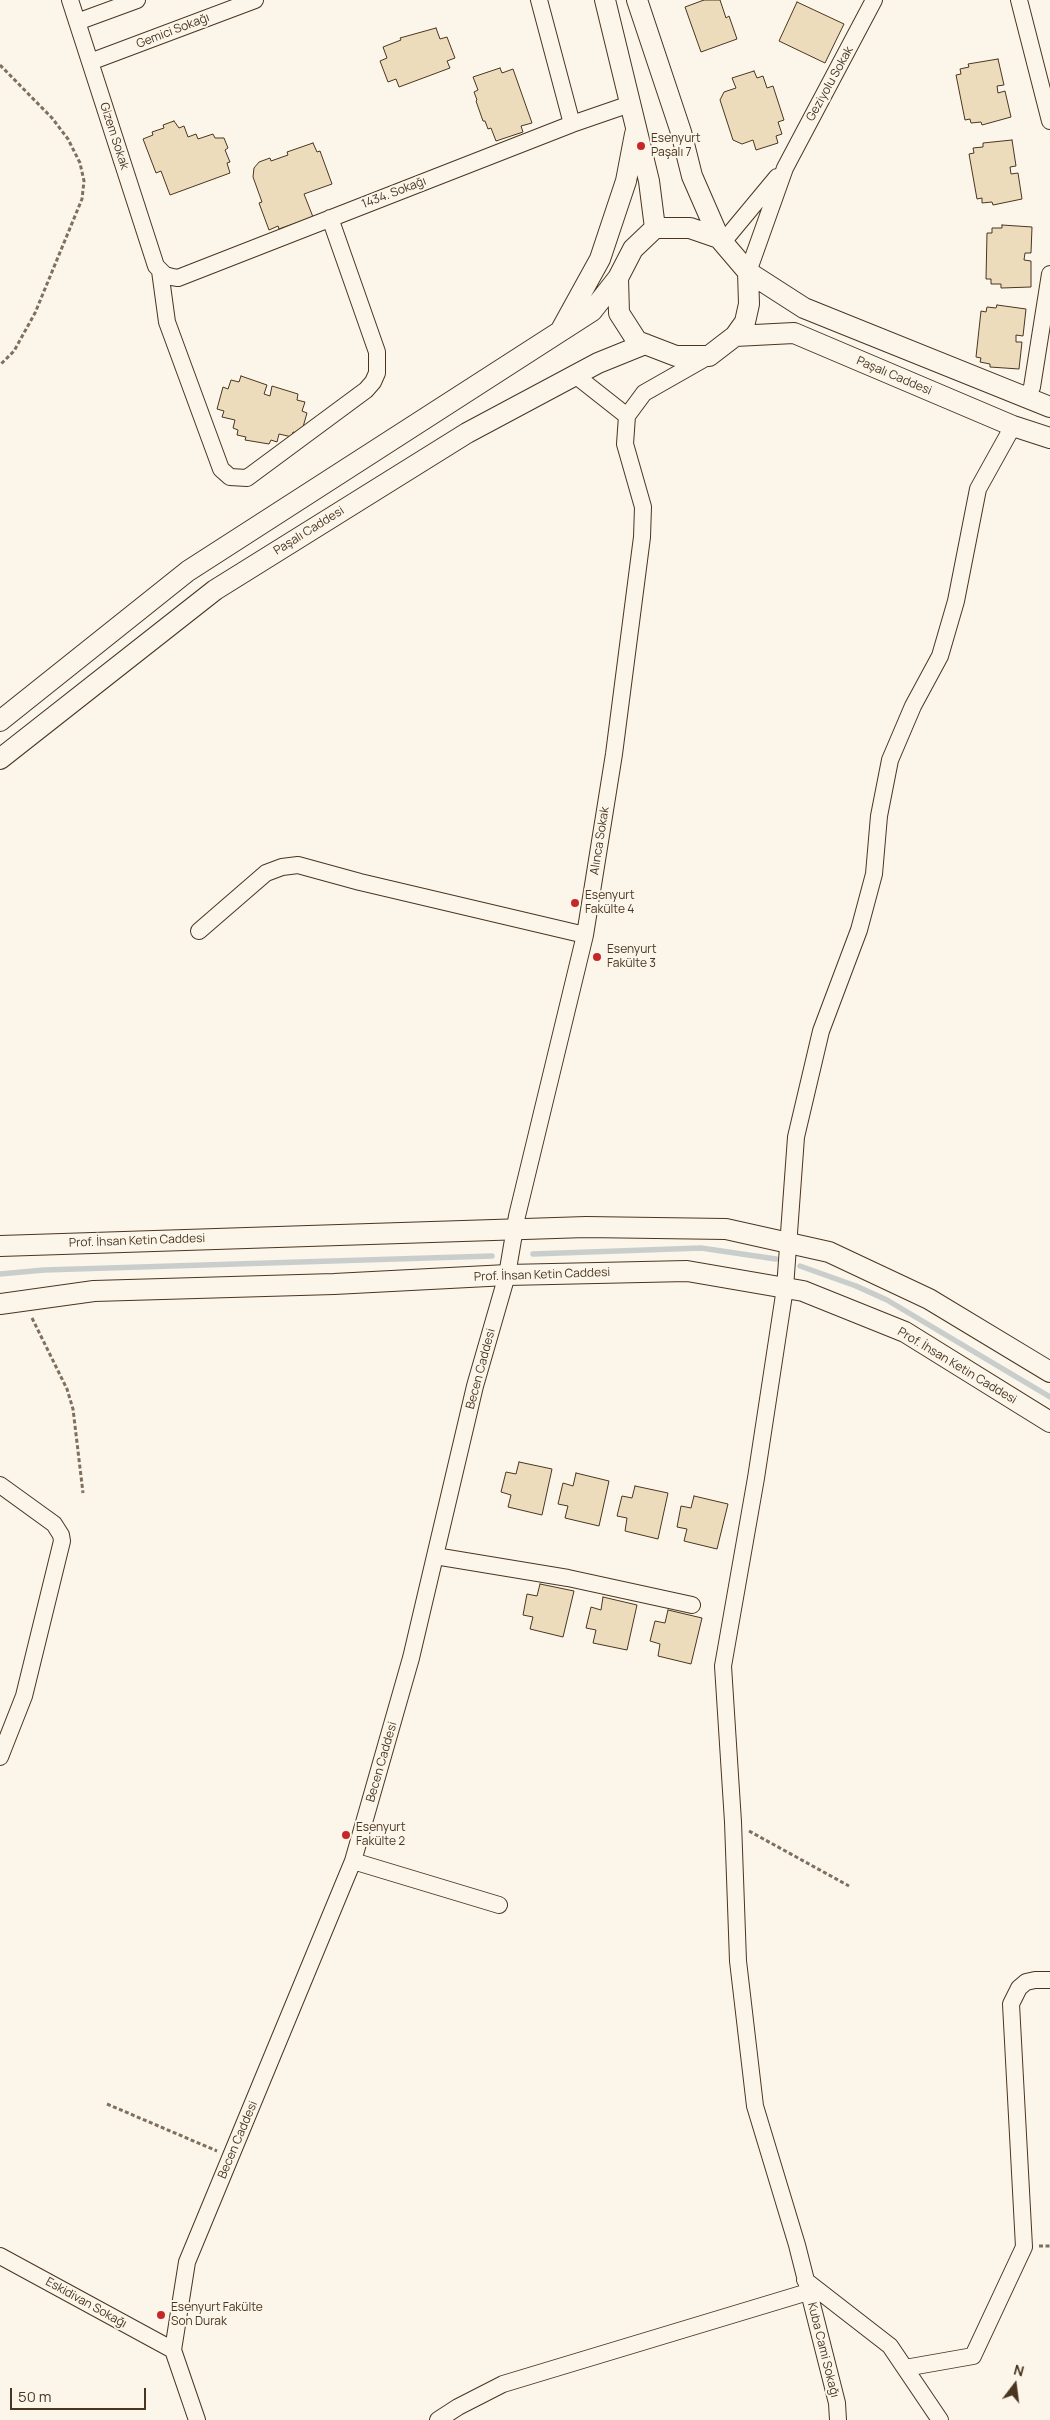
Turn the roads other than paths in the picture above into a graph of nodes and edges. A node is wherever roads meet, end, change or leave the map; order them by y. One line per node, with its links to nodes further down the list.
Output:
1 (70, 0): 9 (street, Gizem Sokak)
2 (137, 0): 9 (street)
3 (255, 0): 10 (street, Gemici Sokağı)
4 (539, 0): 13 (street)
5 (605, 0): 11 (street)
6 (637, 0): 18 (street)
7 (874, 0): 15 (street, Geziyolu Sokak)
8 (1019, 0): 12 (street)
9 (78, 22): 10 (street, Gizem Sokak)
10 (90, 62): 19 (street, Gizem Sokak)
11 (630, 104): 13 (street, 1434. Sokağı); 14 (street)
12 (1050, 121)
13 (572, 124): 16 (street, 1434. Sokağı)
14 (636, 128): 17 (street); 23 (street)
15 (785, 168): 18 (street); 20 (street)
16 (330, 218): 19 (street, 1434. Sokağı); 19 (street, Gizem Sokak)
17 (655, 228): 18 (street); 22 (street)
18 (721, 240): 20 (street)
19 (160, 271)
20 (748, 272): 24 (street); 28 (street)
21 (1050, 274): 28 (street)
22 (618, 278): 23 (street); 25 (street)
23 (560, 331): 33 (street)
24 (735, 336): 26 (street); 31 (street, Paşalı Caddesi)
25 (645, 344): 26 (street); 27 (street, Paşalı Caddesi)
26 (709, 356): 30 (street)
27 (575, 375): 30 (street); 34 (street, Paşalı Caddesi)
28 (1029, 393): 29 (street)
29 (1050, 407)
30 (627, 416): 36 (street, Alınca Sokak)
31 (1013, 426): 32 (street, Paşalı Caddesi); 38 (street, Kuba Cami Sokağı)
32 (1050, 438)
33 (0, 721)
34 (0, 759)
35 (199, 931): 36 (street)
36 (585, 935): 37 (street, Alınca Sokak)
37 (514, 1229): 38 (street, Prof. İhsan Ketin Caddesi); 39 (street, Prof. İhsan Ketin Caddesi); 40 (street, Becen Caddesi)
38 (789, 1243): 41 (street, Kuba Cami Sokağı); 43 (street, Prof. İhsan Ketin Caddesi)
39 (0, 1246)
40 (507, 1275): 41 (street, Prof. İhsan Ketin Caddesi); 42 (street, Prof. İhsan Ketin Caddesi); 46 (street, Becen Caddesi)
41 (784, 1288): 44 (street, Prof. İhsan Ketin Caddesi); 53 (street, Kuba Cami Sokağı)
42 (0, 1304)
43 (1050, 1372)
44 (1050, 1422)
45 (0, 1484): 48 (street)
46 (435, 1556): 47 (street); 49 (street, Becen Caddesi)
47 (692, 1605)
48 (0, 1758)
49 (353, 1861): 50 (street); 54 (street, Becen Caddesi)
50 (499, 1905)
51 (1050, 1980): 55 (street)
52 (0, 2256): 54 (street, Eskidivan Sokağı)
53 (807, 2286): 55 (street); 57 (street); 58 (street, Kuba Cami Sokağı)
54 (173, 2350): 56 (street)
55 (905, 2368): 59 (street)
56 (198, 2420)
57 (438, 2420)
58 (838, 2420)
59 (940, 2420)

